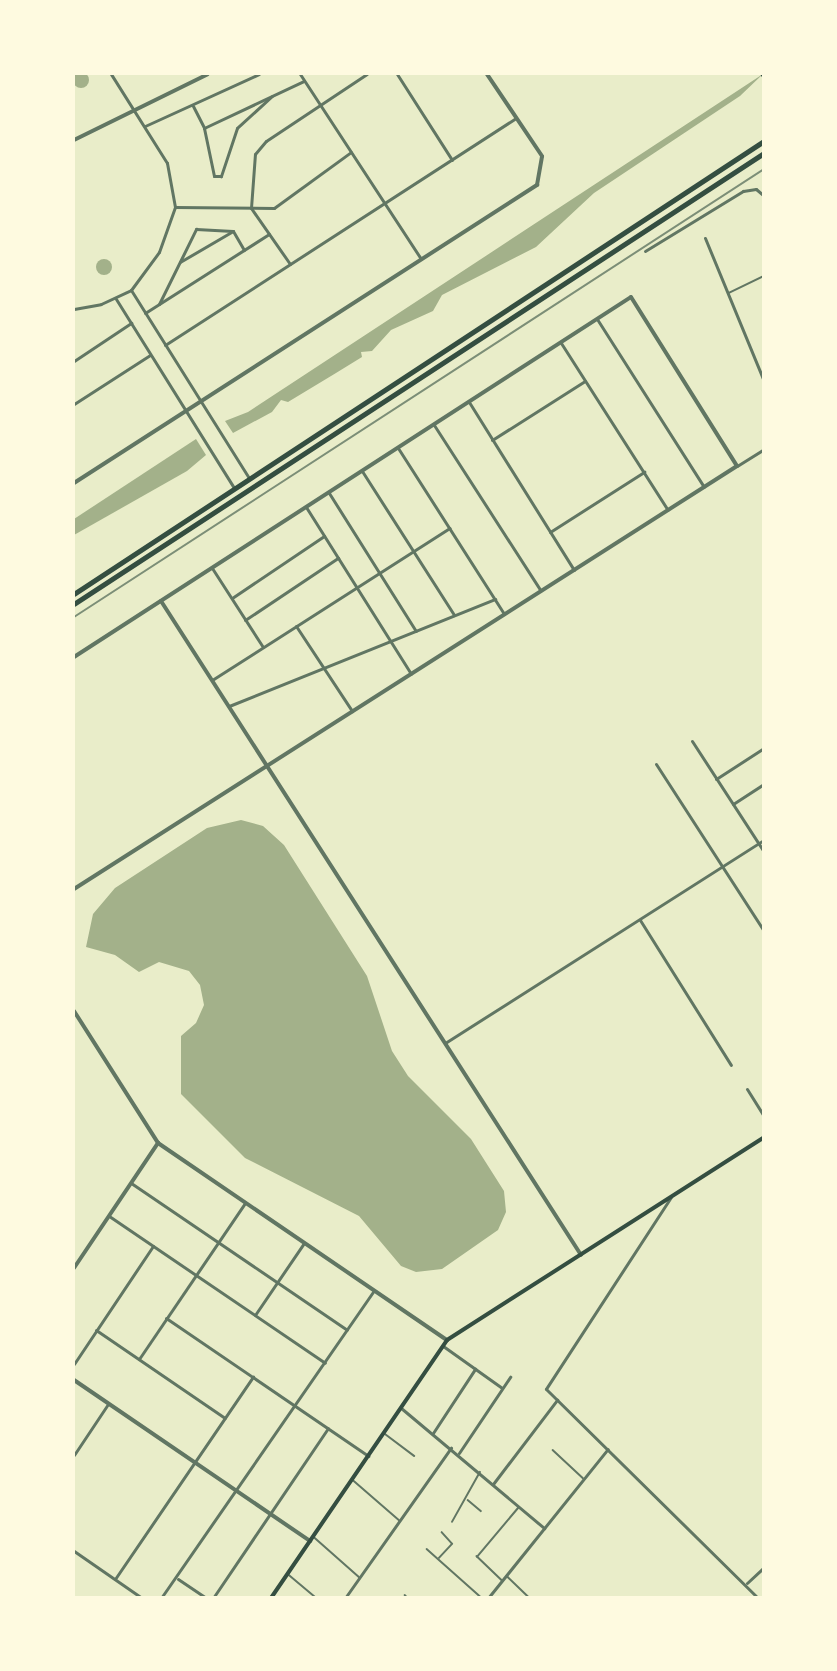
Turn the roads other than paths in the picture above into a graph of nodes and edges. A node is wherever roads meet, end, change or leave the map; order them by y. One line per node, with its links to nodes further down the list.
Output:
1 (111, 74): 12 (street)
2 (208, 74): 12 (street)
3 (259, 74): 11 (street)
4 (300, 74): 8 (street)
5 (367, 74): 10 (street)
6 (397, 74): 20 (street)
7 (487, 74): 13 (street)
8 (304, 81): 9 (street); 10 (street)
9 (272, 96): 15 (street); 15 (street)
10 (320, 105): 18 (street); 24 (street)
11 (193, 106): 14 (street); 15 (street)
12 (135, 110): 14 (street); 16 (street)
13 (516, 118): 20 (street); 30 (street)
14 (145, 126): 23 (street)
15 (204, 128)
16 (74, 140)
17 (764, 141): 59 (highway)
18 (351, 152): 22 (street); 24 (street)
19 (764, 153): 61 (highway)
20 (452, 159): 22 (street)
21 (763, 194): 29 (street)
22 (384, 203): 30 (street); 32 (street)
23 (175, 207): 24 (street); 34 (street)
24 (251, 208): 26 (street)
25 (233, 231): 28 (street); 31 (street); 31 (street)
26 (269, 234): 28 (street); 32 (street)
27 (705, 238): 35 (street)
28 (244, 250): 37 (street)
29 (645, 251)
30 (421, 259): 48 (street)
31 (180, 262): 37 (street)
32 (290, 264): 43 (street)
33 (764, 276): 35 (lane)
34 (130, 290): 36 (street); 39 (street)
35 (728, 294): 47 (street)
36 (116, 299): 38 (street); 41 (street)
37 (159, 304): 39 (street)
38 (74, 309)
39 (145, 313): 43 (street)
40 (597, 319): 42 (street); 56 (street); 62 (street)
41 (131, 323): 44 (street); 45 (street)
42 (561, 343): 46 (street); 49 (street)
43 (165, 345): 48 (street)
44 (151, 354): 50 (street); 51 (street)
45 (74, 361)
46 (585, 381): 53 (street); 58 (street)
47 (764, 381)
48 (201, 401): 51 (street); 59 (street)
49 (469, 402): 52 (street); 53 (street)
50 (74, 404)
51 (186, 411): 60 (street); 63 (street)
52 (434, 425): 54 (street); 77 (street)
53 (492, 440): 69 (street)
54 (398, 448): 57 (street); 68 (street)
55 (764, 449): 56 (street)
56 (737, 466): 62 (street)
57 (362, 471): 64 (street); 71 (street)
58 (644, 472): 67 (street); 69 (street)
59 (249, 478): 61 (highway); 63 (highway)
60 (74, 483)
61 (254, 486): 65 (highway)
62 (704, 487): 67 (street)
63 (234, 488): 65 (highway); 78 (highway)
64 (329, 492): 66 (street); 75 (street)
65 (239, 496): 82 (highway)
66 (306, 507): 70 (street); 73 (street)
67 (668, 510): 74 (street)
68 (450, 528): 71 (street); 80 (street)
69 (550, 532): 74 (street)
70 (324, 536): 72 (street); 79 (street)
71 (413, 552): 75 (street); 84 (street)
72 (338, 558): 76 (street); 85 (street)
73 (212, 568): 79 (street); 81 (street)
74 (573, 570): 77 (street)
75 (380, 572): 76 (street); 87 (street)
76 (357, 588): 86 (street); 88 (street)
77 (541, 591): 83 (street)
78 (74, 594)
79 (232, 598): 85 (street)
80 (495, 599): 83 (street); 84 (street)
81 (161, 601): 90 (street); 93 (street)
82 (74, 604)
83 (504, 614): 92 (street)
84 (454, 615): 87 (street)
85 (245, 620): 89 (street)
86 (296, 626): 89 (street); 91 (street)
87 (416, 631): 88 (street)
88 (390, 641): 91 (street); 92 (street)
89 (263, 647): 93 (street)
90 (74, 657)
91 (323, 668): 94 (street); 95 (street)
92 (411, 674): 95 (street)
93 (212, 680): 94 (street)
94 (229, 706): 99 (street)
95 (352, 711): 99 (street)
96 (692, 741): 100 (street)
97 (764, 748): 100 (street)
98 (656, 764): 106 (street)
99 (267, 766): 107 (street); 111 (street)
100 (716, 778): 102 (street)
101 (764, 784): 102 (street)
102 (733, 804): 104 (street)
103 (764, 840): 104 (street)
104 (758, 843): 105 (street); 106 (street)
105 (764, 852)
106 (722, 867): 108 (street); 109 (street)
107 (74, 889)
108 (640, 920): 111 (street); 112 (street)
109 (764, 931)
110 (74, 1011): 116 (street)
111 (445, 1043): 124 (street)
112 (732, 1065)
113 (747, 1089): 114 (street)
114 (764, 1116)
115 (764, 1137): 118 (main road)
116 (158, 1143): 117 (street); 119 (street)
117 (131, 1183): 120 (street); 121 (street)
118 (671, 1197): 124 (main road); 143 (street)
119 (245, 1203): 121 (street); 122 (street)
120 (109, 1216): 123 (street); 125 (street)
121 (218, 1242): 126 (street); 127 (street)
122 (304, 1243): 127 (street); 128 (street)
123 (153, 1246): 126 (street); 131 (street)
124 (581, 1254): 133 (main road)
125 (74, 1268)
126 (196, 1275): 129 (street); 130 (street)
127 (277, 1282): 129 (street); 132 (street)
128 (374, 1290): 132 (street); 133 (street)
129 (255, 1316): 136 (street)
130 (166, 1318): 135 (street); 139 (street)
131 (96, 1330): 135 (street); 137 (street)
132 (347, 1330): 136 (street)
133 (447, 1340): 134 (main road)
134 (443, 1346): 138 (street); 146 (main road)
135 (139, 1359): 147 (street)
136 (325, 1363): 145 (street)
137 (74, 1364)
138 (475, 1369): 142 (street); 150 (street)
139 (253, 1377): 145 (street); 147 (street)
140 (510, 1377): 142 (street)
141 (74, 1380): 144 (street)
142 (502, 1388): 154 (street)
143 (557, 1400): 152 (street); 162 (street)
144 (108, 1404): 155 (street); 158 (street)
145 (296, 1406): 148 (street); 163 (street)
146 (400, 1408): 149 (main road); 150 (street)
147 (225, 1418): 158 (street)
148 (328, 1428): 156 (street); 167 (street)
149 (384, 1433): 156 (main road); 157 (lane)
150 (433, 1433): 151 (street)
151 (451, 1448): 154 (street); 168 (street)
152 (608, 1449): 161 (street); 184 (street)
153 (553, 1450): 161 (lane)
154 (459, 1454): 159 (street)
155 (74, 1455)
156 (368, 1456): 160 (main road)
157 (414, 1456)
158 (195, 1463): 163 (street); 181 (street)
159 (480, 1472): 162 (street); 164 (lane)
160 (352, 1479): 168 (lane); 172 (main road)
161 (584, 1479): 170 (street)
162 (493, 1484): 165 (street)
163 (237, 1492): 167 (street); 182 (street)
164 (468, 1499): 166 (lane); 169 (lane)
165 (519, 1506): 170 (street); 183 (lane)
166 (481, 1511)
167 (270, 1514): 173 (street); 189 (street)
168 (400, 1520): 180 (street)
169 (452, 1522)
170 (544, 1528): 179 (street)
171 (442, 1533): 176 (lane)
172 (313, 1536): 173 (main road); 180 (lane)
173 (310, 1541): 178 (main road)
174 (427, 1549): 176 (lane)
175 (74, 1551): 181 (street)
176 (438, 1558): 194 (lane)
177 (764, 1567): 184 (street)
178 (287, 1574): 190 (main road); 191 (lane)
179 (506, 1575): 183 (street); 196 (lane)
180 (359, 1577): 192 (street)
181 (115, 1579): 186 (street)
182 (178, 1579): 187 (street); 188 (street)
183 (502, 1581): 195 (street)
184 (747, 1583): 197 (street)
185 (405, 1595): 193 (lane)
186 (142, 1598)
187 (161, 1598)
188 (206, 1598)
189 (213, 1598)
190 (271, 1598)
191 (317, 1598)
192 (345, 1598)
193 (408, 1598)
194 (482, 1598)
195 (488, 1598)
196 (530, 1598)
197 (758, 1598)

